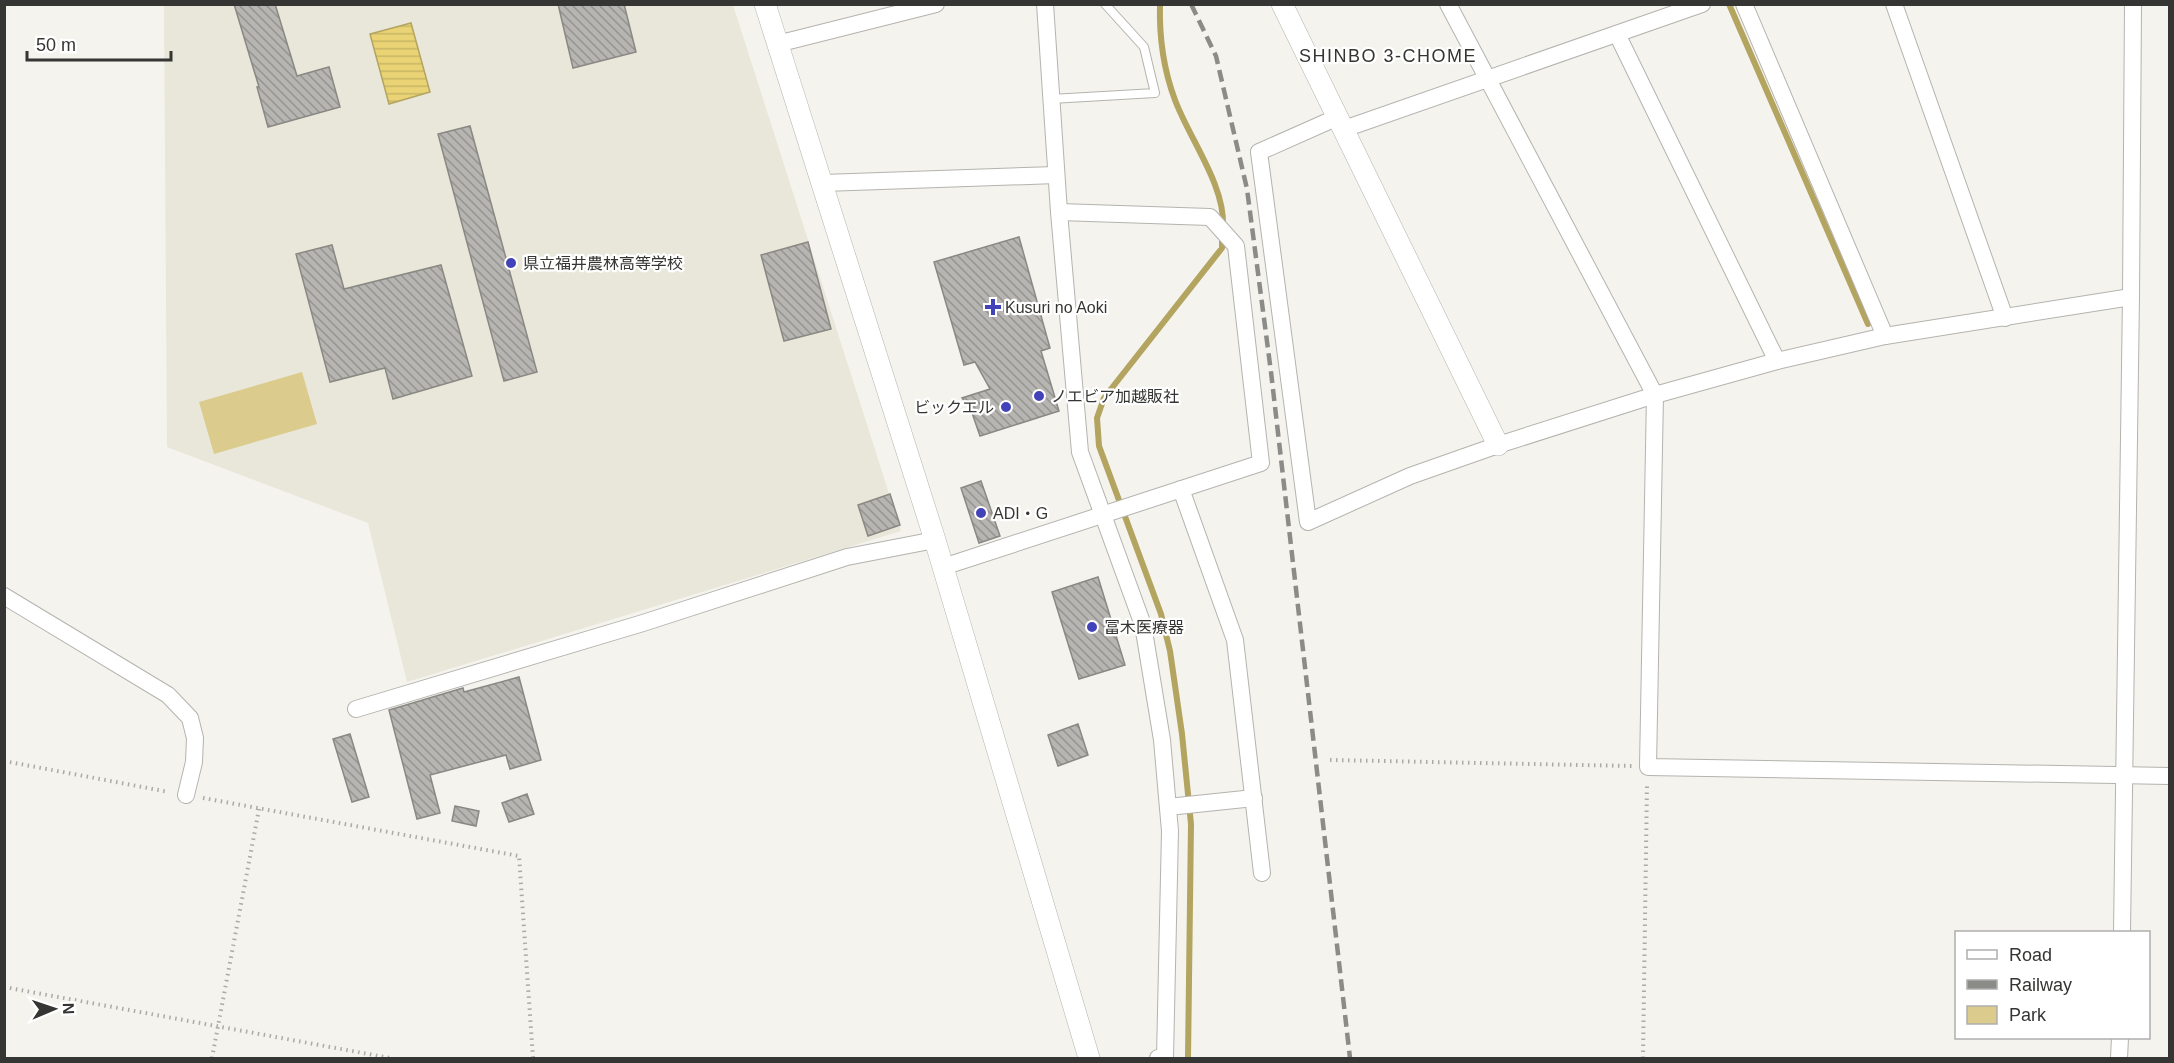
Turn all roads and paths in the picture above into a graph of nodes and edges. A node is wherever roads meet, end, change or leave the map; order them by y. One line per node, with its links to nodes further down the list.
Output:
1 (765, 4): 12 (street)
2 (936, 4): 12 (street)
3 (1045, 4): 14 (street)
4 (1105, 4): 14 (lane)
5 (1282, 4): 15 (street)
6 (1448, 4): 13 (street)
7 (1702, 4): 11 (street)
8 (1744, 4): 21 (street)
9 (1894, 4): 20 (street)
10 (2133, 4): 19 (street)
11 (1617, 34): 13 (street); 22 (street)
12 (777, 44): 17 (street)
13 (1487, 79): 15 (street); 23 (street)
14 (1051, 99): 16 (street)
15 (1341, 123): 24 (street); 24 (street)
16 (1056, 175): 17 (street); 18 (street)
17 (823, 183): 27 (street)
18 (1059, 212): 25 (street); 26 (street)
19 (2131, 297): 20 (street); 34 (street)
20 (2006, 318): 21 (street)
21 (1885, 336): 22 (street)
22 (1777, 361): 23 (street)
23 (1655, 395): 24 (street); 33 (street)
24 (1498, 445)
25 (1180, 489): 26 (street); 37 (street)
26 (1103, 515): 28 (street); 38 (street)
27 (935, 540): 28 (street); 30 (street)
28 (943, 567): 48 (street)
29 (4, 596): 36 (street)
30 (356, 709)
31 (1330, 760): 33 (path)
32 (4, 761): 36 (path)
33 (1648, 766): 34 (street); 50 (path)
34 (2125, 776): 35 (street); 41 (street)
35 (2169, 776)
36 (186, 795): 39 (path)
37 (1254, 798): 38 (street); 40 (street)
38 (1168, 807): 49 (street)
39 (259, 809): 43 (path); 47 (path)
40 (1262, 873)
41 (2122, 931)
42 (4, 987): 43 (path)
43 (218, 1027): 45 (path); 46 (path)
44 (2120, 1039): 51 (street)
45 (212, 1059)
46 (390, 1059)
47 (533, 1059)
48 (1089, 1059)
49 (1158, 1059)
50 (1643, 1059)
51 (2119, 1059)

